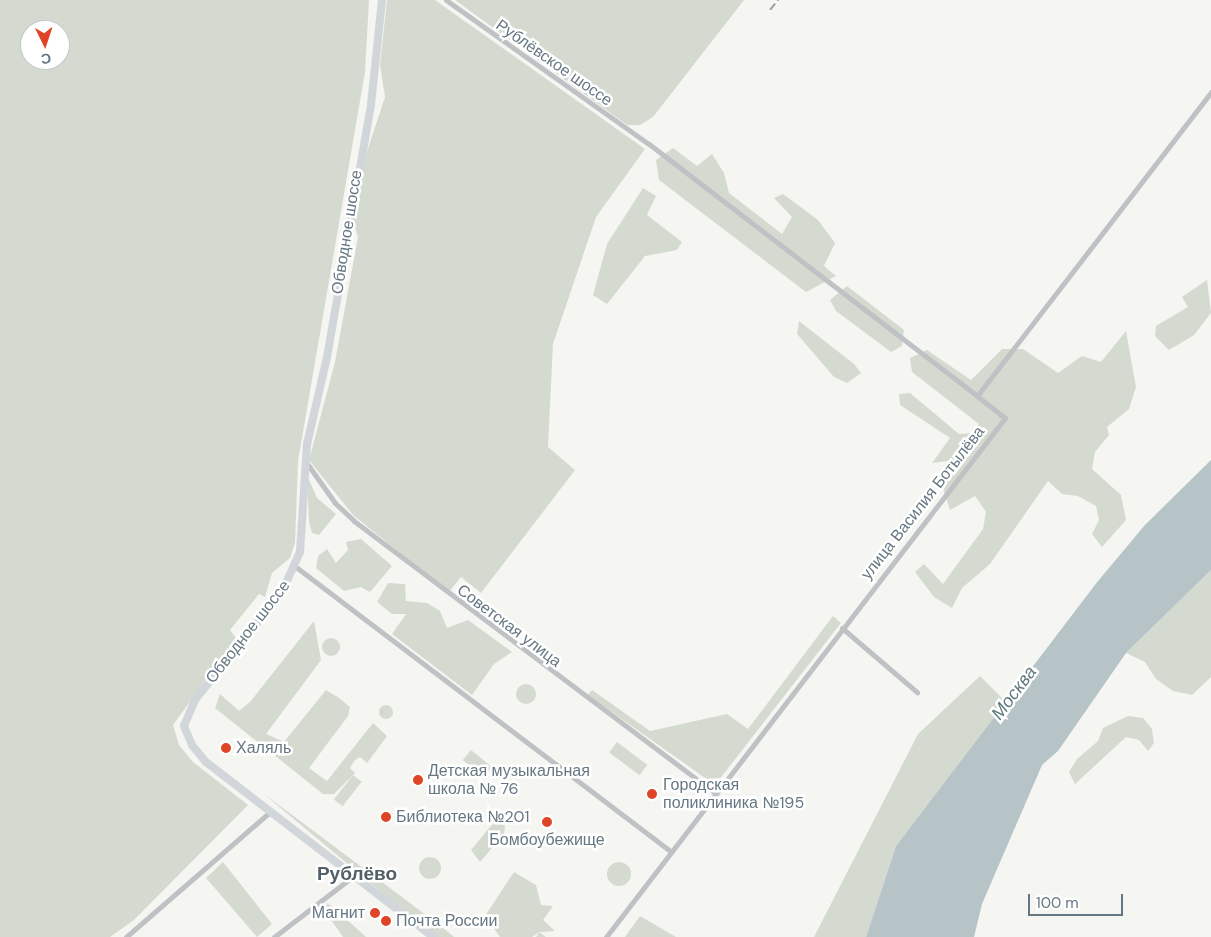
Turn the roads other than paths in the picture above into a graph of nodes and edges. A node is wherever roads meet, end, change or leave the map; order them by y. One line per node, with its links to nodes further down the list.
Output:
1 (382, 0): 5 (street, Обводное шоссе)
2 (446, 0): 4 (street, Рублёвское шоссе)
3 (1211, 92): 4 (street)
4 (977, 396): 7 (street, улица Василия Ботылёва)
5 (304, 460): 6 (street, Обводное шоссе); 9 (street, Советская улица)
6 (296, 567): 10 (street, Обводное шоссе); 11 (street)
7 (842, 628): 8 (street); 9 (street, улица Василия Ботылёва)
8 (916, 692)
9 (716, 794): 11 (street, улица Василия Ботылёва)
10 (272, 811): 12 (street, Обводное шоссе); 13 (street)
11 (671, 852): 16 (street, улица Василия Ботылёва)
12 (357, 874): 14 (street); 15 (street, Обводное шоссе)
13 (126, 937)
14 (274, 937)
15 (433, 937)
16 (606, 937)

